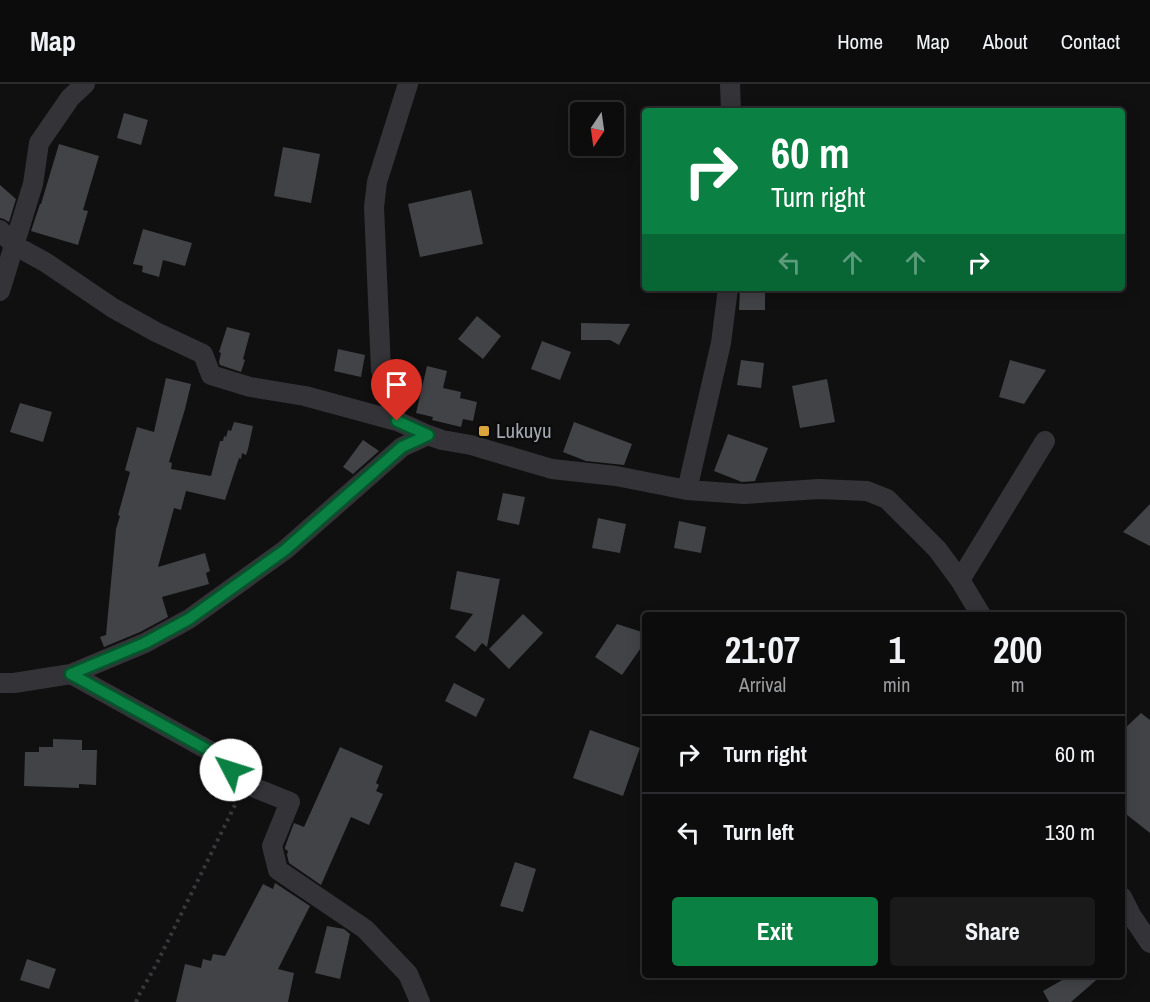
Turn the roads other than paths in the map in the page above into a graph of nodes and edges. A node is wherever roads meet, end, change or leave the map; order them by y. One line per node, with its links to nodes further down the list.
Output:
1 (85, 84): 6 (street)
2 (408, 84): 9 (street)
3 (730, 84): 4 (street)
4 (731, 108)
5 (0, 230): 6 (street)
6 (14, 245): 7 (street); 9 (street)
7 (0, 291)
8 (728, 291): 12 (street)
9 (397, 421): 10 (street)
10 (428, 435): 12 (street); 15 (street)
11 (1045, 441): 13 (street)
12 (687, 490): 13 (street)
13 (960, 580): 14 (street)
14 (979, 612)
15 (71, 674): 16 (street); 19 (street)
16 (0, 683)
17 (1125, 903): 18 (street)
18 (1150, 943)
19 (420, 1002)

